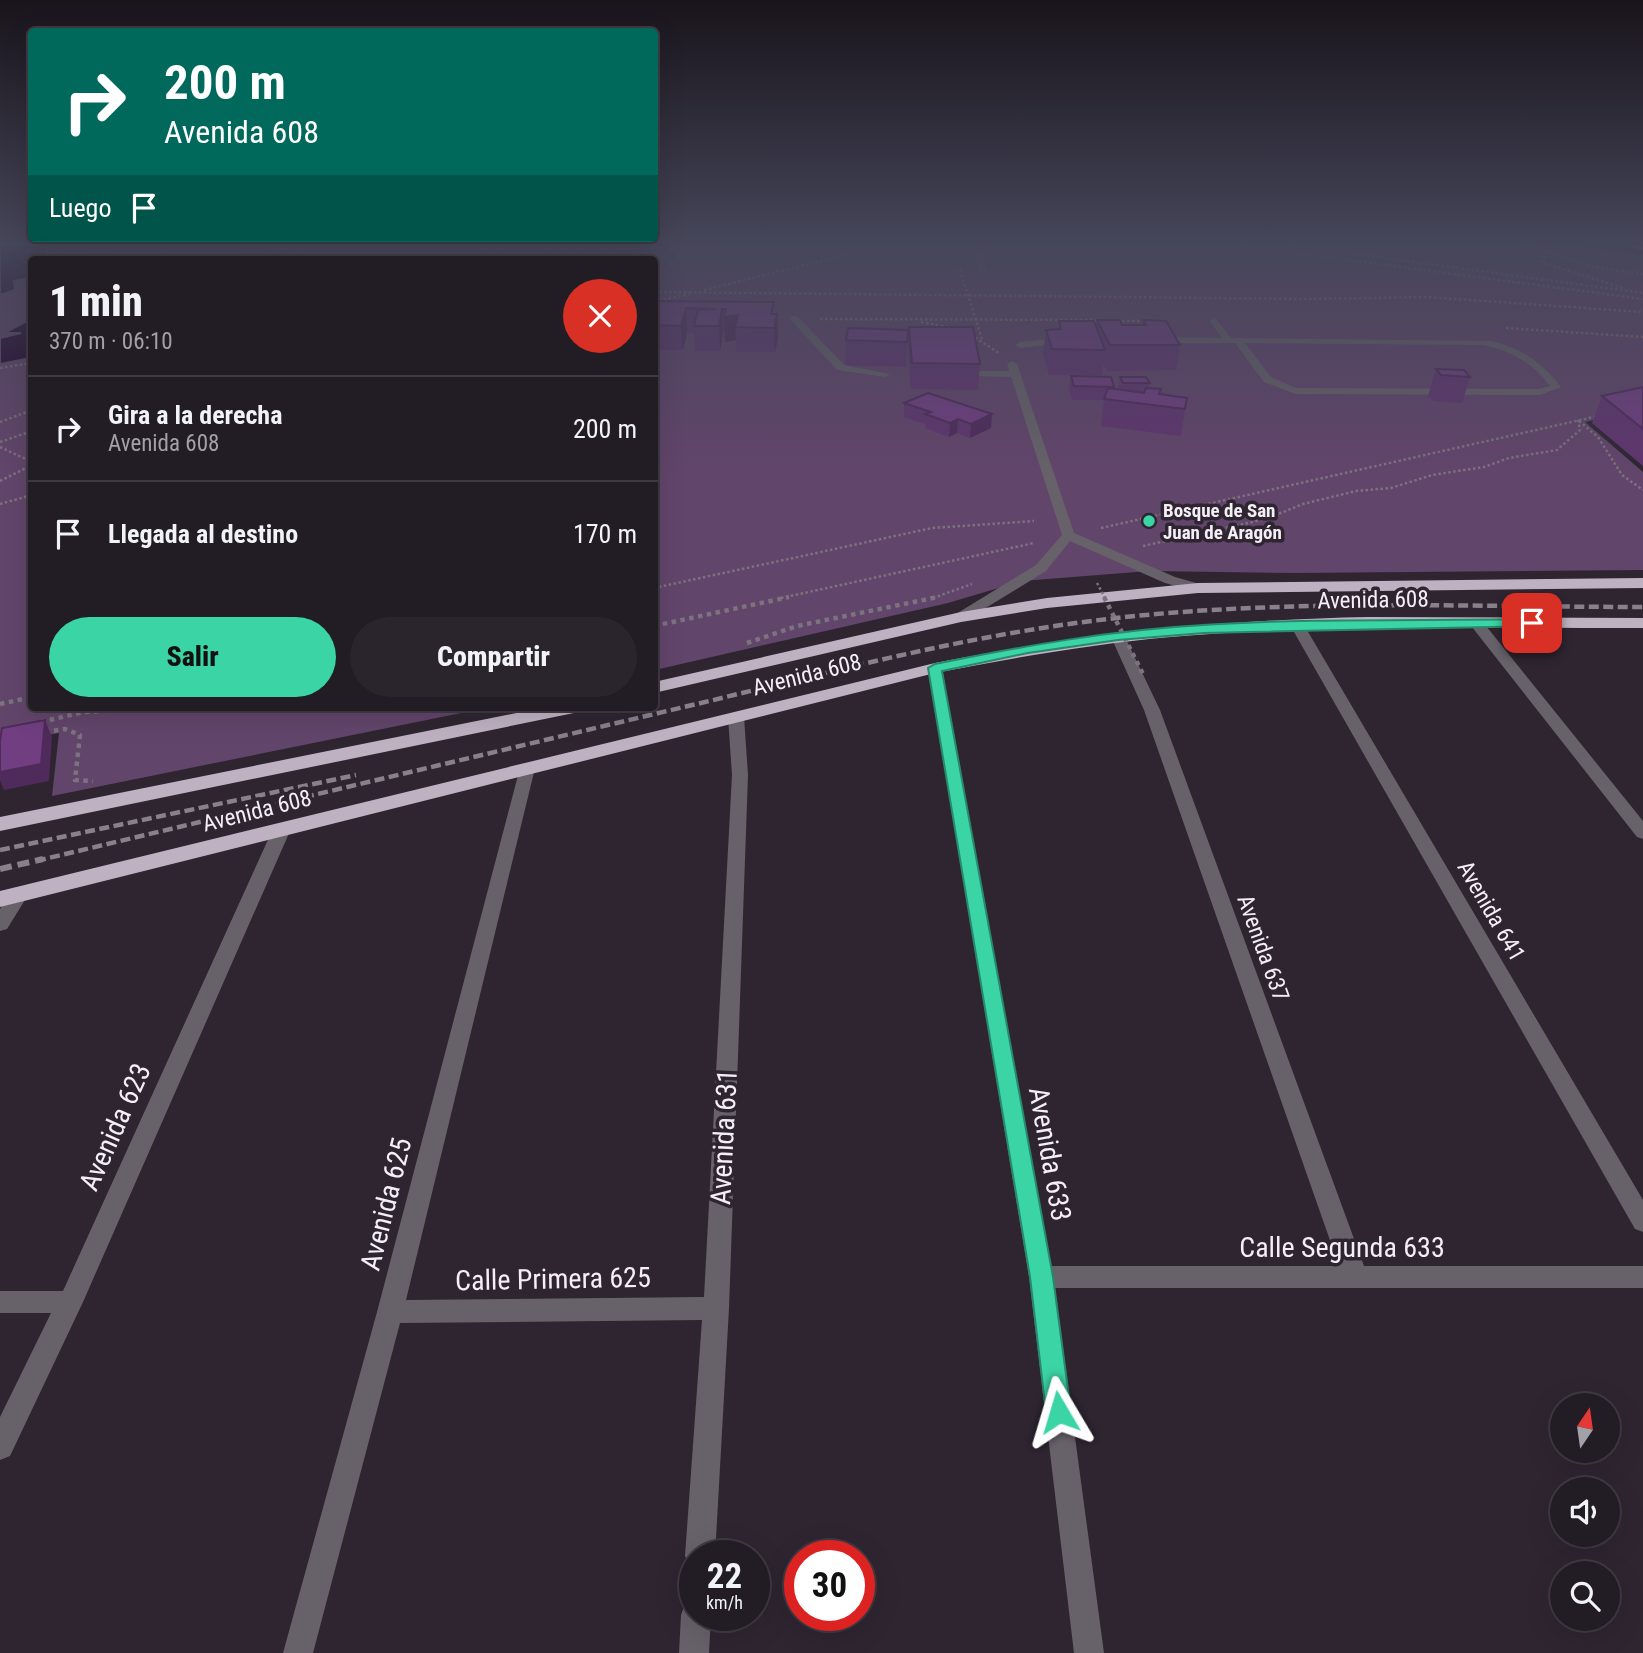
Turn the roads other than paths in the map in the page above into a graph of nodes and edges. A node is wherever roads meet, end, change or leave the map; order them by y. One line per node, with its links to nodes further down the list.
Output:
1 (798, 322): 7 (street)
2 (1217, 322): 5 (street)
3 (1076, 340): 6 (street)
4 (1145, 340): 5 (street)
5 (1233, 340): 5 (street)
6 (1020, 345)
7 (885, 374)
8 (975, 374): 9 (street)
9 (1068, 535): 11 (street); 12 (street)
10 (1643, 583): 11 (highway, Avenida 608)
11 (1198, 588): 12 (highway, Avenida 608)
12 (961, 617): 18 (highway, Avenida 608)
13 (1643, 623): 14 (highway, Avenida 608)
14 (1477, 624): 15 (highway, Avenida 608); 24 (street)
15 (1297, 625): 16 (highway, Avenida 608); 28 (street, Avenida 641)
16 (1118, 636): 17 (highway, Avenida 608); 31 (street, Avenida 637)
17 (935, 668): 20 (highway, Avenida 608); 29 (street, Avenida 633)
18 (658, 687)
19 (554, 711): 22 (highway, Avenida 608)
20 (736, 717): 21 (highway, Avenida 608); 34 (street, Avenida 631)
21 (527, 768): 23 (highway, Avenida 608); 35 (street, Avenida 625)
22 (0, 824)
23 (281, 831): 25 (highway, Avenida 608); 33 (street, Avenida 623)
24 (1643, 833)
25 (19, 895): 26 (highway, Avenida 608); 27 (street)
26 (0, 900)
27 (0, 924)
28 (1643, 1222)
29 (1041, 1277): 31 (street, Calle Segunda 633); 41 (street, Avenida 633)
30 (1643, 1277): 31 (street, Calle Segunda 633)
31 (1356, 1279)
32 (0, 1302): 33 (street)
33 (70, 1302): 36 (street, Avenida 623)
34 (716, 1308): 35 (street, Calle Primera 625); 37 (street, Avenida 631)
35 (390, 1312): 39 (street, Avenida 625)
36 (0, 1446)
37 (701, 1540)
38 (695, 1631): 40 (street)
39 (298, 1653)
40 (694, 1653)
41 (1089, 1653)

